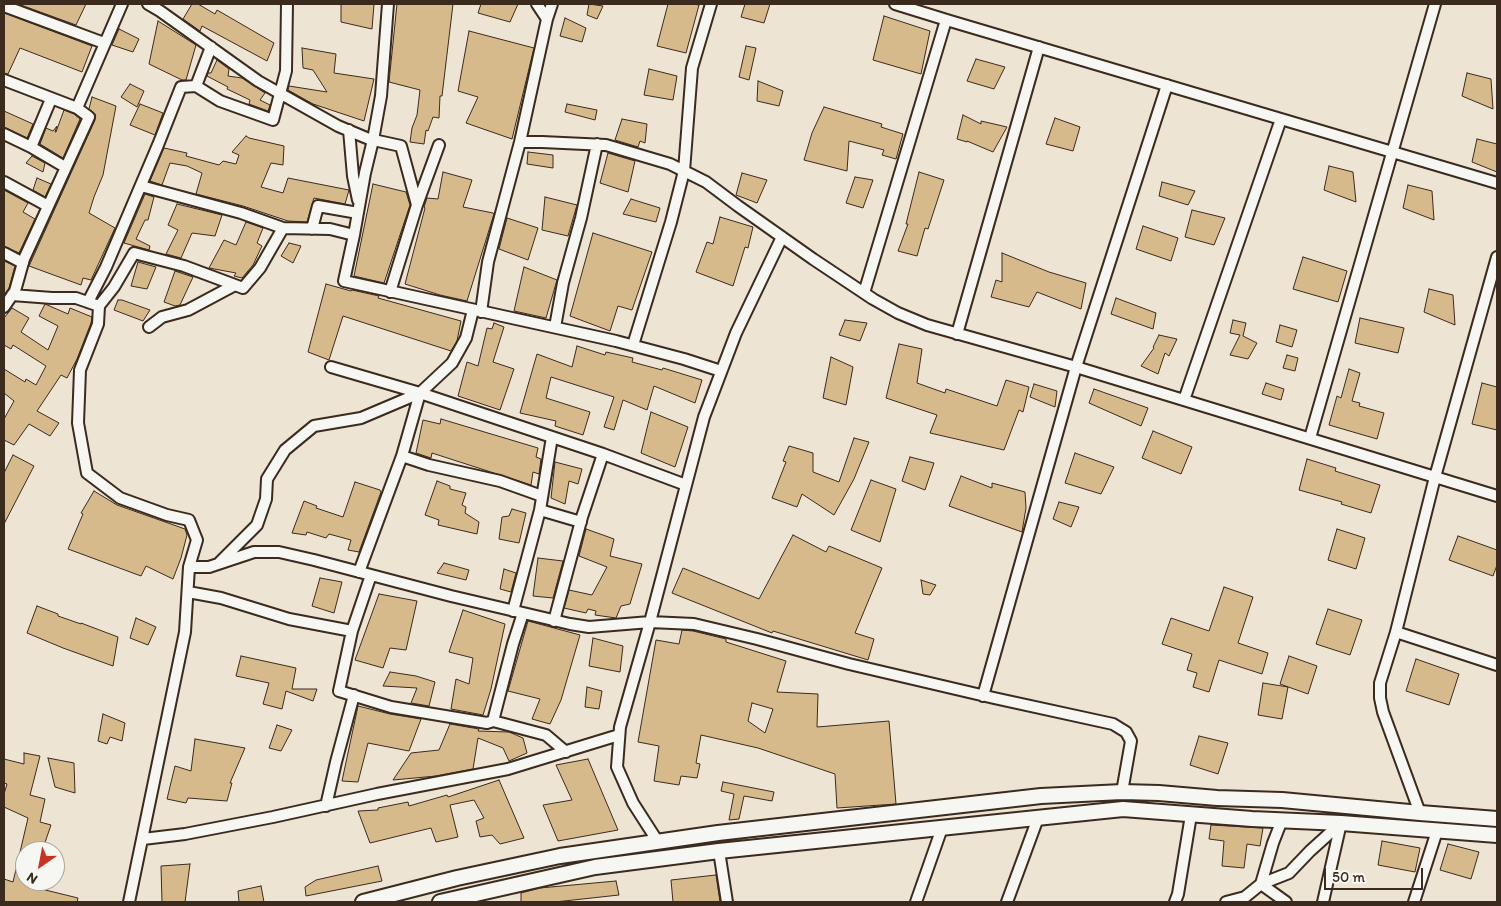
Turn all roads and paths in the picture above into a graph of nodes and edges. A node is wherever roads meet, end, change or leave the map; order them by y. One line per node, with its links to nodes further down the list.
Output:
1 (122, 4): 13 (street)
2 (148, 4): 14 (street)
3 (287, 4): 19 (street)
4 (388, 4): 25 (street)
5 (537, 4): 11 (street)
6 (552, 4): 11 (street)
7 (711, 4): 32 (street)
8 (895, 4): 12 (street)
9 (1435, 4): 30 (street)
10 (4, 6): 13 (street)
11 (548, 20): 26 (street)
12 (946, 20): 15 (street); 48 (street)
13 (104, 43): 21 (street)
14 (211, 47): 17 (street); 19 (street)
15 (1039, 47): 18 (street); 56 (street)
16 (4, 80): 20 (street)
17 (196, 86): 19 (street); 35 (street)
18 (1167, 86): 22 (street); 59 (street)
19 (280, 93): 23 (street)
20 (51, 98): 21 (street); 29 (street)
21 (77, 108): 31 (street)
22 (1281, 119): 30 (street); 62 (street)
23 (349, 130): 25 (street); 38 (street)
24 (4, 134): 29 (street)
25 (373, 140): 36 (street); 38 (street)
26 (520, 142): 27 (street); 53 (street)
27 (597, 144): 32 (street); 55 (street)
28 (439, 146): 36 (street)
29 (31, 147): 31 (street)
30 (1392, 152): 34 (street); 64 (street)
31 (65, 167): 37 (street)
32 (684, 170): 42 (street); 57 (street)
33 (4, 182): 37 (street)
34 (1497, 183)
35 (140, 186): 39 (street); 50 (street)
36 (417, 205): 47 (street)
37 (48, 206): 45 (street)
38 (358, 209): 40 (street); 41 (street)
39 (283, 228): 40 (street); 46 (street)
40 (312, 229): 41 (street)
41 (354, 235): 47 (street)
42 (782, 237): 48 (street); 60 (street)
43 (4, 253): 45 (street)
44 (1497, 256): 67 (street)
45 (23, 262): 49 (street)
46 (233, 286): 51 (street); 54 (street)
47 (390, 292): 53 (street)
48 (864, 293): 56 (street)
49 (12, 295): 50 (street); 52 (street)
50 (88, 302): 51 (street)
51 (99, 306): 74 (street)
52 (4, 307)
53 (477, 311): 55 (street); 61 (street)
54 (149, 328)
55 (555, 328): 57 (street)
56 (957, 334): 59 (street)
57 (633, 345): 60 (street)
58 (331, 367): 61 (street)
59 (1076, 367): 62 (street); 85 (street)
60 (721, 371): 68 (street)
61 (420, 393): 63 (street); 66 (street); 73 (street)
62 (1184, 400): 64 (street)
63 (552, 438): 65 (street); 69 (street)
64 (1310, 438): 67 (street)
65 (603, 454): 68 (street); 72 (street)
66 (402, 456): 69 (street); 75 (street)
67 (1435, 477): 70 (street); 82 (street)
68 (686, 485): 80 (street)
69 (542, 496): 71 (street)
70 (1497, 496)
71 (540, 510): 72 (street); 78 (street)
72 (581, 522): 79 (street)
73 (218, 564): 74 (street); 75 (street)
74 (189, 566): 77 (street)
75 (359, 572): 76 (street)
76 (371, 575): 78 (street); 81 (street)
77 (188, 592): 81 (street); 100 (street)
78 (518, 612): 79 (street); 86 (street)
79 (554, 621): 80 (street)
80 (650, 622): 85 (street); 87 (street)
81 (352, 630): 84 (street)
82 (1396, 632): 83 (street); 91 (street)
83 (1497, 665)
84 (354, 695): 86 (street); 90 (street)
85 (983, 696): 89 (street)
86 (493, 721): 88 (street)
87 (619, 735): 88 (street); 101 (street)
88 (566, 752): 90 (street)
89 (1122, 792): 91 (main road); 101 (main road)
90 (326, 806): 100 (street)
91 (1420, 813): 94 (main road)
92 (1191, 815): 93 (main road); 95 (main road); 111 (street)
93 (1038, 818): 97 (main road); 110 (street)
94 (1497, 819)
95 (1282, 820): 96 (main road); 103 (street)
96 (1341, 823): 98 (main road); 103 (street); 114 (street)
97 (942, 828): 102 (main road); 109 (street)
98 (1437, 831): 99 (main road); 115 (street)
99 (1497, 835)
100 (143, 839): 105 (street)
101 (658, 842): 106 (main road)
102 (719, 851): 107 (main road); 108 (street)
103 (1261, 884): 104 (street); 113 (street)
104 (1249, 897): 112 (street)
105 (129, 902)
106 (363, 902)
107 (440, 902)
108 (727, 902)
109 (916, 902)
110 (1007, 902)
111 (1175, 902)
112 (1226, 902)
113 (1286, 902)
114 (1323, 902)
115 (1414, 902)

